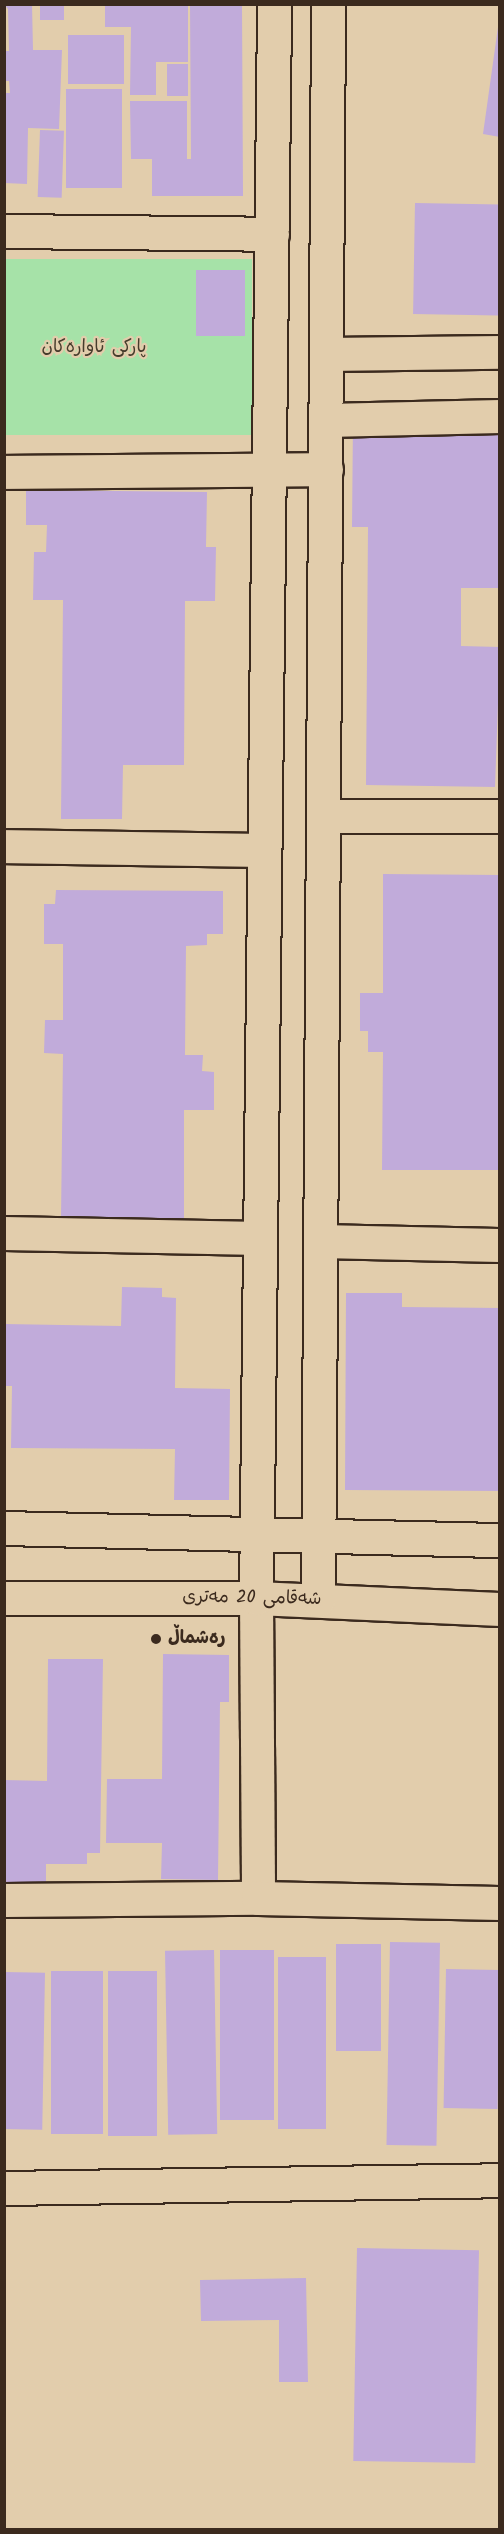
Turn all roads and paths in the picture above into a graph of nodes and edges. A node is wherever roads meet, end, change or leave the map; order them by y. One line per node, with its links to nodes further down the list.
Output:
1 (274, 4): 4 (main road)
2 (328, 4): 6 (main road)
3 (4, 231): 4 (main road)
4 (272, 234): 9 (main road)
5 (500, 352): 6 (main road)
6 (326, 354): 8 (main road)
7 (500, 416): 8 (main road)
8 (326, 420): 10 (main road)
9 (271, 469): 10 (main road); 11 (main road); 15 (main road)
10 (326, 469): 12 (main road)
11 (4, 472)
12 (323, 816): 13 (main road); 18 (main road)
13 (500, 816)
14 (4, 846): 15 (main road)
15 (264, 850): 17 (main road)
16 (4, 1233): 17 (main road)
17 (260, 1238): 21 (main road)
18 (320, 1241): 19 (main road); 22 (main road)
19 (500, 1245)
20 (4, 1528): 21 (main road)
21 (256, 1533): 22 (main road); 25 (main road)
22 (319, 1534): 23 (main road); 26 (main road)
23 (500, 1540)
24 (4, 1598): 25 (main road, شەقامی 20 مەتری)
25 (256, 1598): 26 (main road, شەقامی 20 مەتری); 28 (main road)
26 (318, 1600): 27 (main road, شەقامی 20 مەتری)
27 (500, 1609)
28 (258, 1898): 29 (main road); 30 (main road)
29 (4, 1900)
30 (500, 1903)
31 (500, 2180): 32 (main road)
32 (4, 2188)

